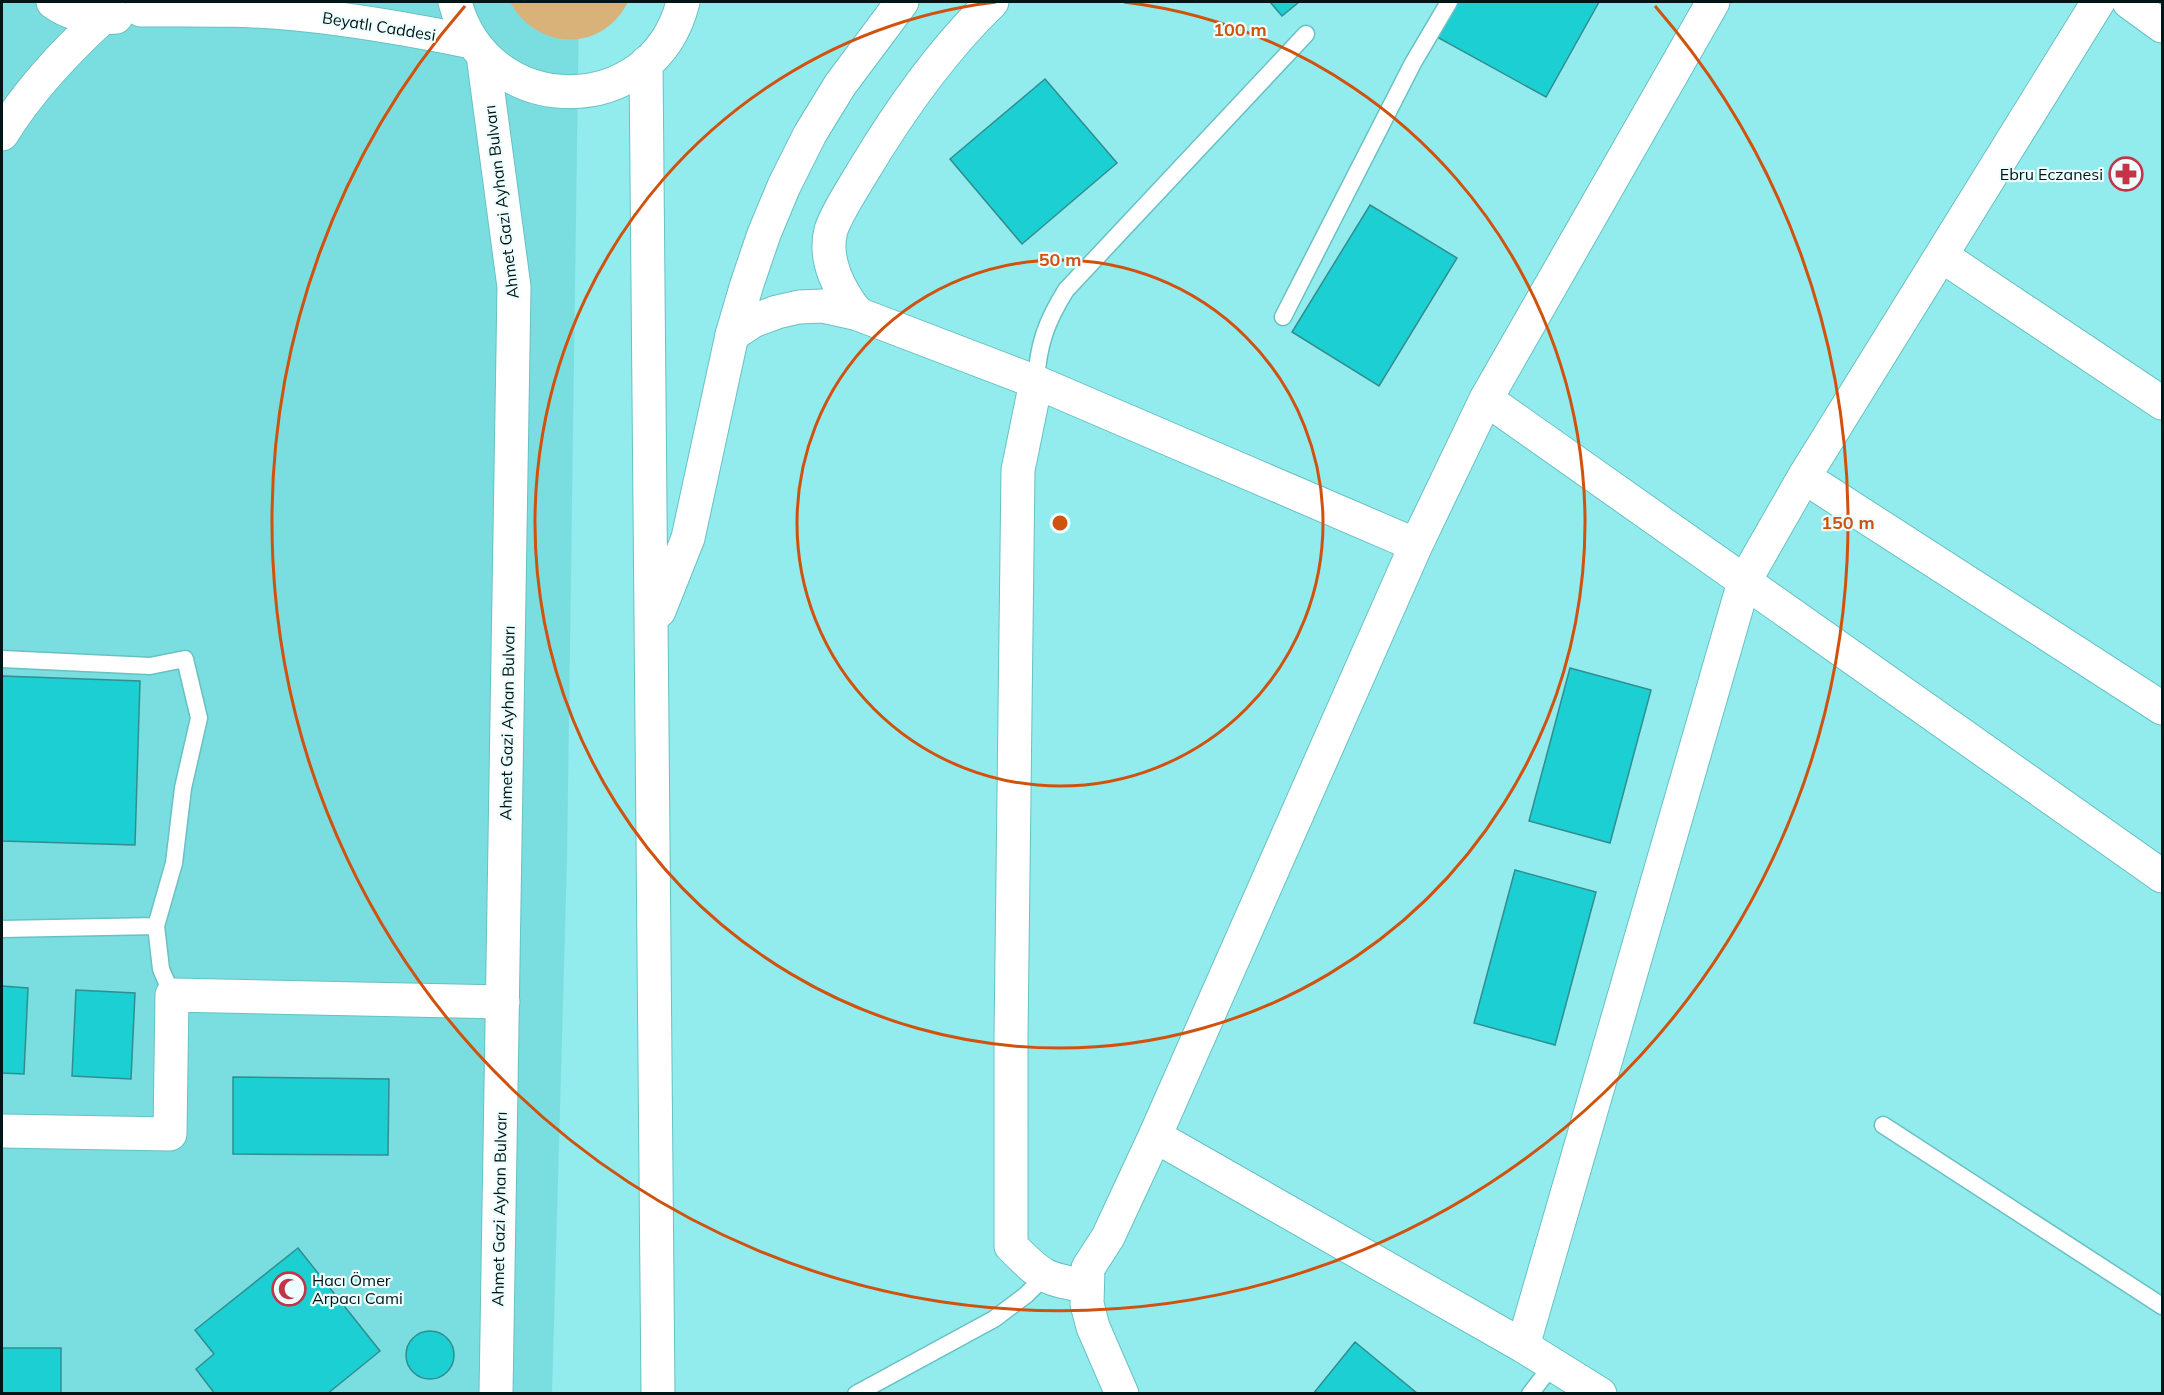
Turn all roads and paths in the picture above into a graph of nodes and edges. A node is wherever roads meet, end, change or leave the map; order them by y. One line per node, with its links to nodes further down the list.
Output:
1 (53, 2): 11 (street)
2 (455, 2): 14 (street)
3 (902, 2): 20 (street)
4 (992, 2): 18 (street)
5 (1449, 2): 19 (lane)
6 (1713, 2): 22 (street)
7 (2098, 2): 17 (street)
8 (2129, 2): 12 (street)
9 (686, 4): 15 (street)
10 (148, 6): 11 (street, Beyatlı Caddesi); 14 (street, Beyatlı Caddesi)
11 (101, 19): 16 (street)
12 (2163, 26)
13 (1306, 34): 21 (lane)
14 (478, 48): 15 (street); 34 (street, Ahmet Gazi Ayhan Bulvarı)
15 (646, 63): 27 (street)
16 (2, 134)
17 (1942, 256): 23 (street); 24 (street)
18 (858, 314): 20 (street); 21 (street)
19 (1282, 317)
20 (732, 335): 27 (street)
21 (1036, 382): 25 (street); 38 (street)
22 (1486, 399): 25 (street); 26 (street)
23 (2163, 403)
24 (1804, 477): 26 (street); 29 (street)
25 (1416, 546): 37 (street)
26 (1744, 582): 30 (street); 41 (street)
27 (653, 626): 44 (street)
28 (2, 659): 31 (lane)
29 (2163, 708)
30 (2163, 876)
31 (156, 926): 32 (lane); 33 (lane)
32 (2, 929)
33 (172, 995): 34 (street); 36 (street)
34 (502, 1002): 43 (street, Ahmet Gazi Ayhan Bulvarı)
35 (1883, 1125): 40 (lane)
36 (2, 1131)
37 (1155, 1137): 39 (street); 41 (street)
38 (1045, 1276): 39 (street); 45 (lane)
39 (1088, 1286): 46 (street)
40 (2163, 1305)
41 (1523, 1346): 42 (street)
42 (1553, 1364): 47 (lane); 48 (street)
43 (496, 1394)
44 (658, 1394)
45 (856, 1394)
46 (1122, 1394)
47 (1530, 1394)
48 (1600, 1394)

